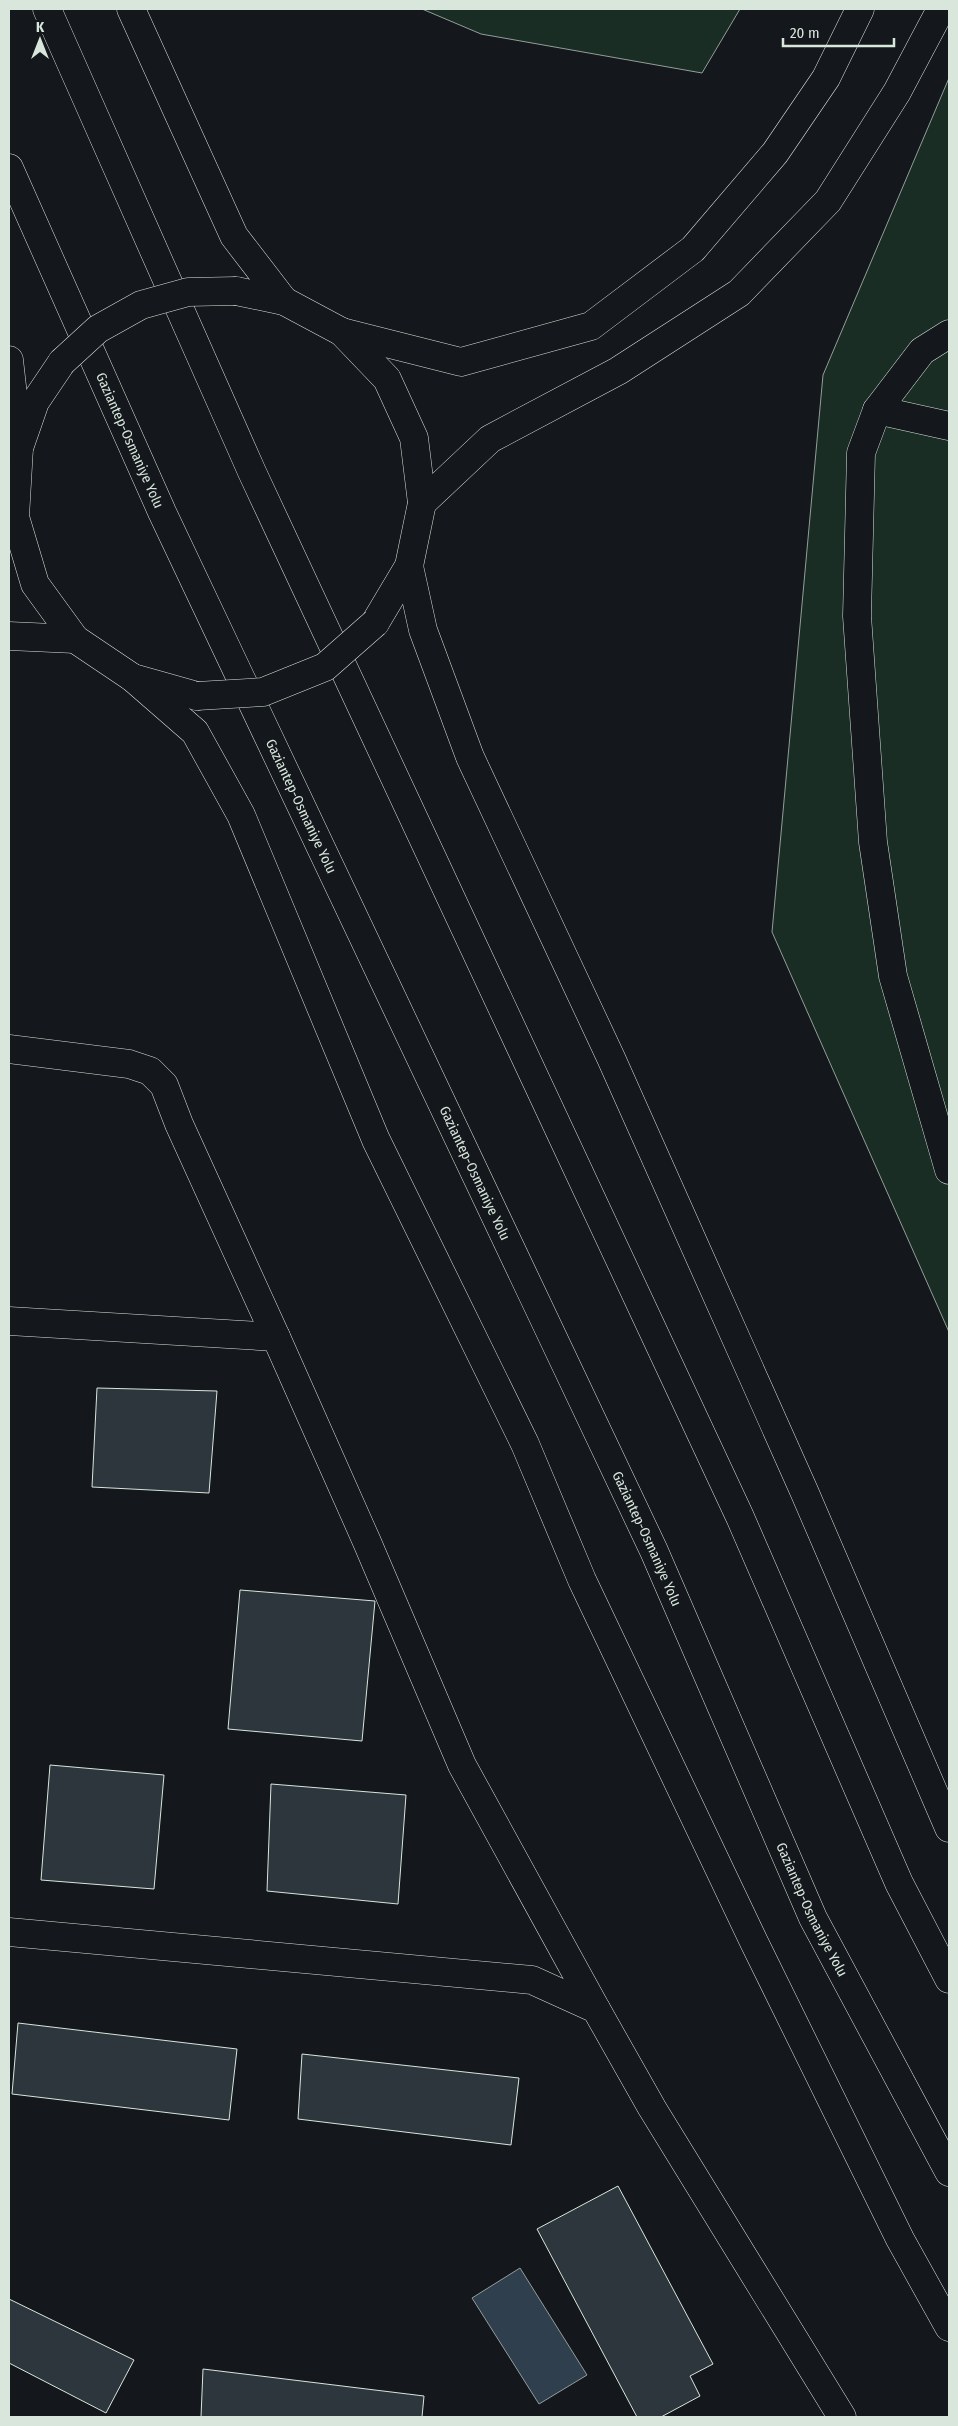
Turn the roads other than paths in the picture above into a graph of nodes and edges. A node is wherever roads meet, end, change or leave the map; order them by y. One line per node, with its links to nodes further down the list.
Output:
1 (47, 9): 25 (main road)
2 (131, 9): 6 (main road)
3 (860, 9): 7 (main road)
4 (941, 9): 13 (main road)
5 (9, 168): 27 (main road, Gaziantep-Osmaniye Yolu)
6 (284, 301): 7 (main road); 12 (main road, bridge)
7 (342, 332): 13 (main road)
8 (949, 334): 10 (main road)
9 (9, 360): 12 (main road)
10 (877, 410): 11 (main road); 20 (main road)
11 (949, 426)
12 (19, 448): 14 (main road)
13 (422, 503): 15 (main road)
14 (12, 523): 17 (main road)
15 (409, 566): 18 (main road, bridge); 23 (main road)
16 (9, 636): 17 (main road)
17 (75, 639): 18 (main road)
18 (133, 678): 28 (main road)
19 (9, 1049): 22 (main road)
20 (949, 1170)
21 (9, 1321): 22 (main road)
22 (276, 1337): 26 (main road)
23 (949, 1828)
24 (9, 1932): 26 (main road)
25 (949, 1979)
26 (596, 2009): 29 (main road)
27 (949, 2172)
28 (949, 2327)
29 (841, 2417)

